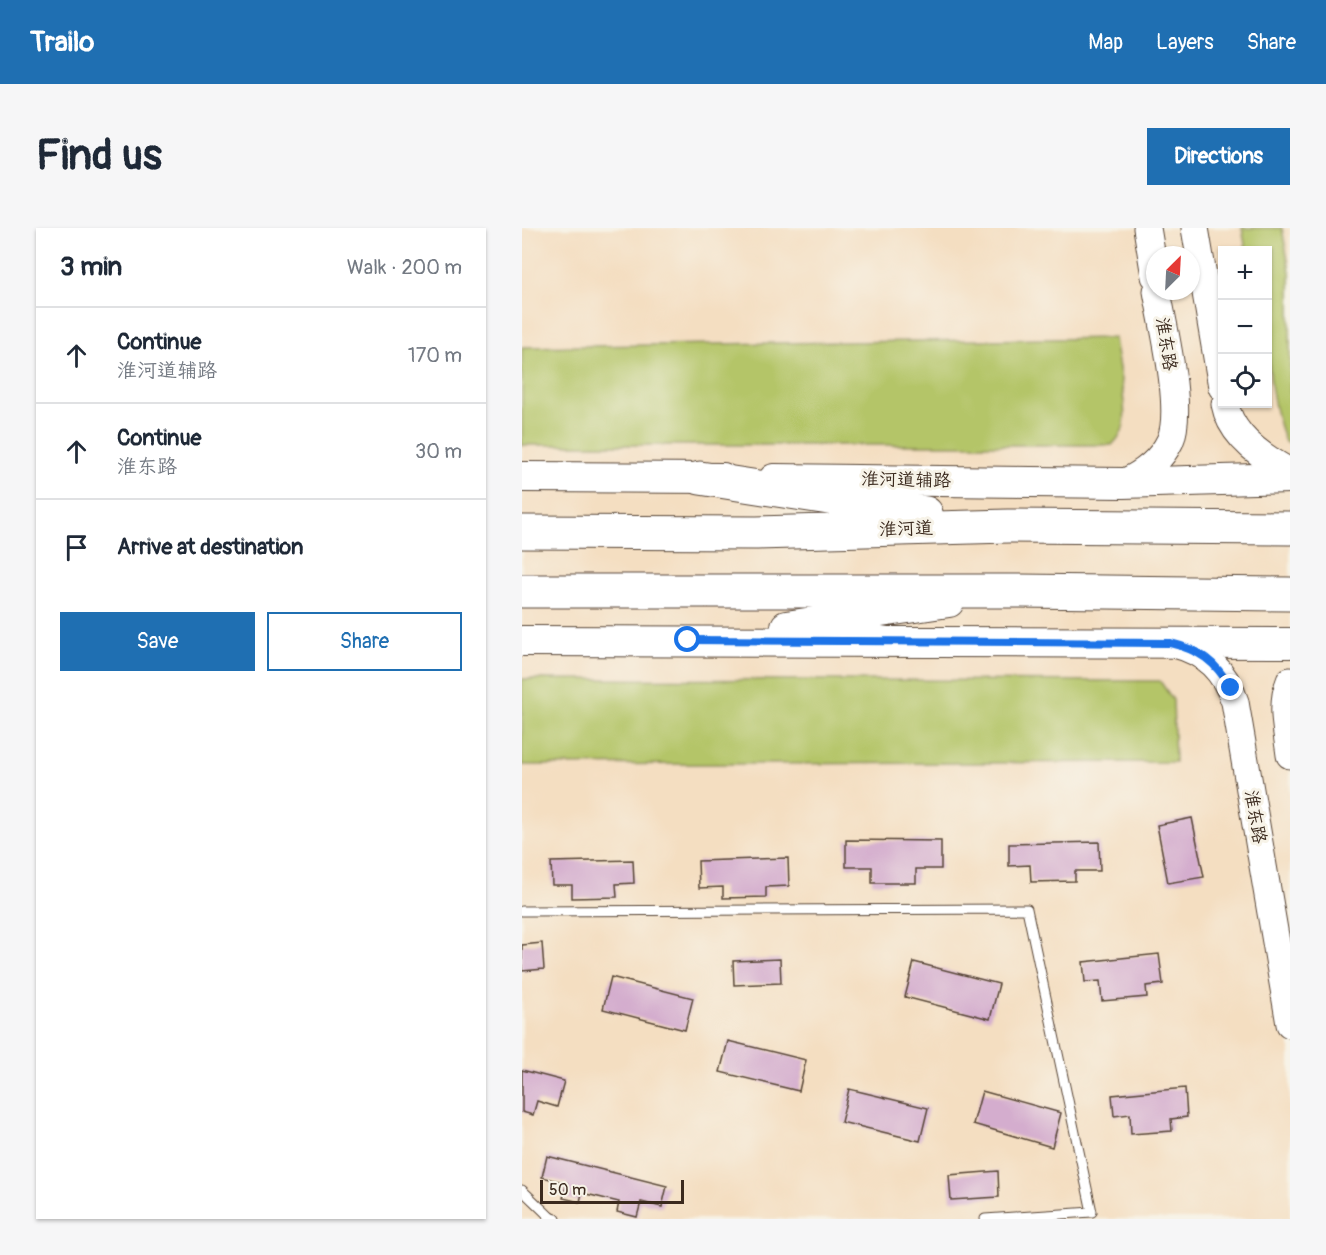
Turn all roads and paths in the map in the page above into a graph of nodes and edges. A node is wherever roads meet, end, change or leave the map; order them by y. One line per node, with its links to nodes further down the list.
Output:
1 (1147, 228): 3 (main road)
2 (1195, 228): 5 (main road)
3 (1150, 246)
4 (1158, 300): 11 (main road, 淮东路)
5 (1218, 363)
6 (1227, 408): 7 (main road)
7 (1290, 472)
8 (522, 477): 9 (main road, 淮河道辅路)
9 (700, 478): 11 (main road, 淮河道辅路); 12 (highway)
10 (1290, 478): 11 (main road, 淮河道辅路)
11 (1123, 483)
12 (1008, 526): 13 (highway, 淮河道); 14 (highway, 淮河道)
13 (1290, 528)
14 (522, 532)
15 (522, 591): 16 (highway)
16 (1020, 591): 17 (highway); 18 (main road)
17 (1290, 594)
18 (688, 640): 19 (main road); 20 (main road)
19 (522, 641)
20 (1170, 643): 21 (main road); 25 (main road, 淮东路)
21 (1290, 643)
22 (1290, 681): 23 (main road)
23 (1290, 755)
24 (522, 911): 28 (lane)
25 (1290, 1024)
26 (522, 1190): 27 (lane)
27 (556, 1219)
28 (985, 1219)

